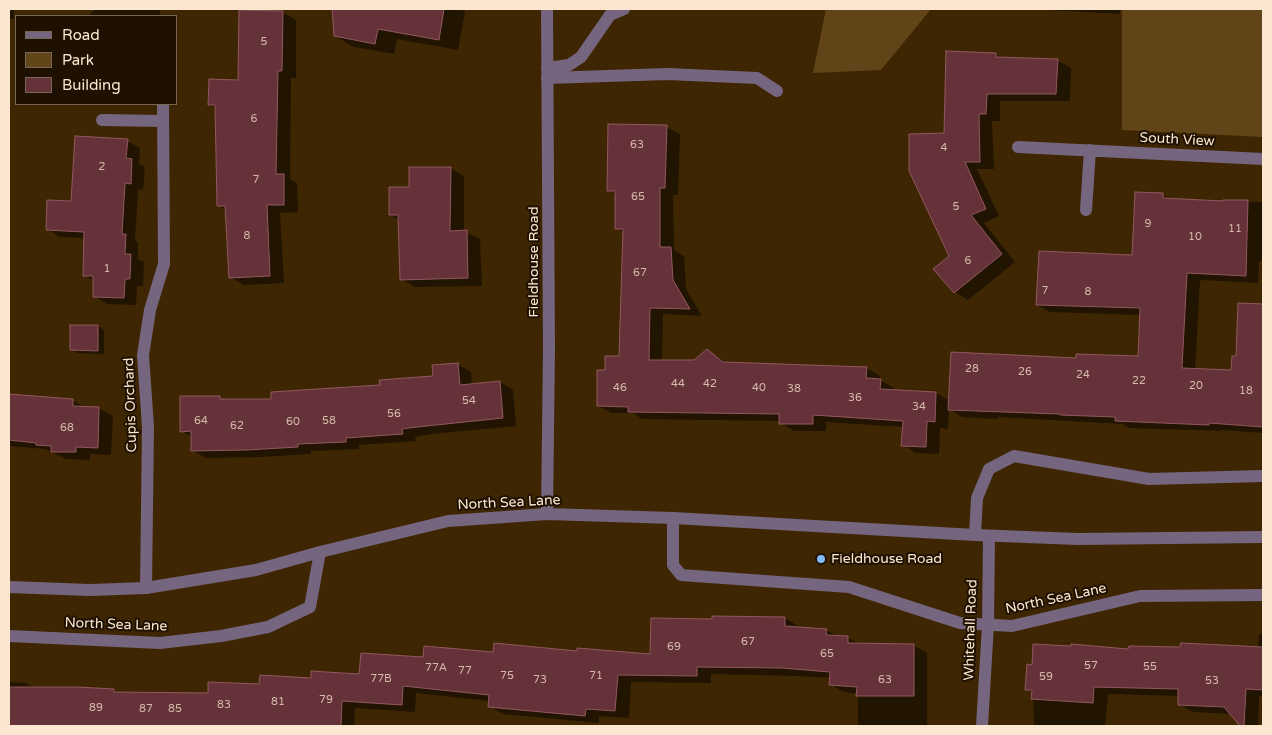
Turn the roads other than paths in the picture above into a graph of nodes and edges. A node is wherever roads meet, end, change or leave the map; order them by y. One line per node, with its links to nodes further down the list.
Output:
1 (547, 9): 3 (street, Fieldhouse Road)
2 (624, 9): 3 (street)
3 (547, 73): 4 (street); 13 (street, Fieldhouse Road)
4 (777, 91)
5 (162, 105): 7 (street, Cupis Orchard)
6 (102, 120): 7 (street)
7 (163, 121): 20 (street, Cupis Orchard)
8 (1018, 147): 9 (street, South View)
9 (1090, 150): 10 (street, South View); 11 (street)
10 (1263, 159)
11 (1086, 210)
12 (1263, 476): 15 (street)
13 (547, 514): 14 (street, North Sea Lane); 18 (street, North Sea Lane)
14 (674, 518): 15 (street, North Sea Lane); 22 (street, North Sea Lane)
15 (975, 535): 16 (street, North Sea Lane)
16 (989, 536): 17 (street, North Sea Lane); 22 (street, Whitehall Road)
17 (1263, 537)
18 (320, 552): 20 (street, North Sea Lane); 23 (street, North Sea Lane)
19 (9, 587): 20 (street, North Sea Lane)
20 (146, 588)
21 (1263, 595): 22 (street, North Sea Lane)
22 (988, 625): 24 (street, Whitehall Road)
23 (9, 636)
24 (982, 726)

